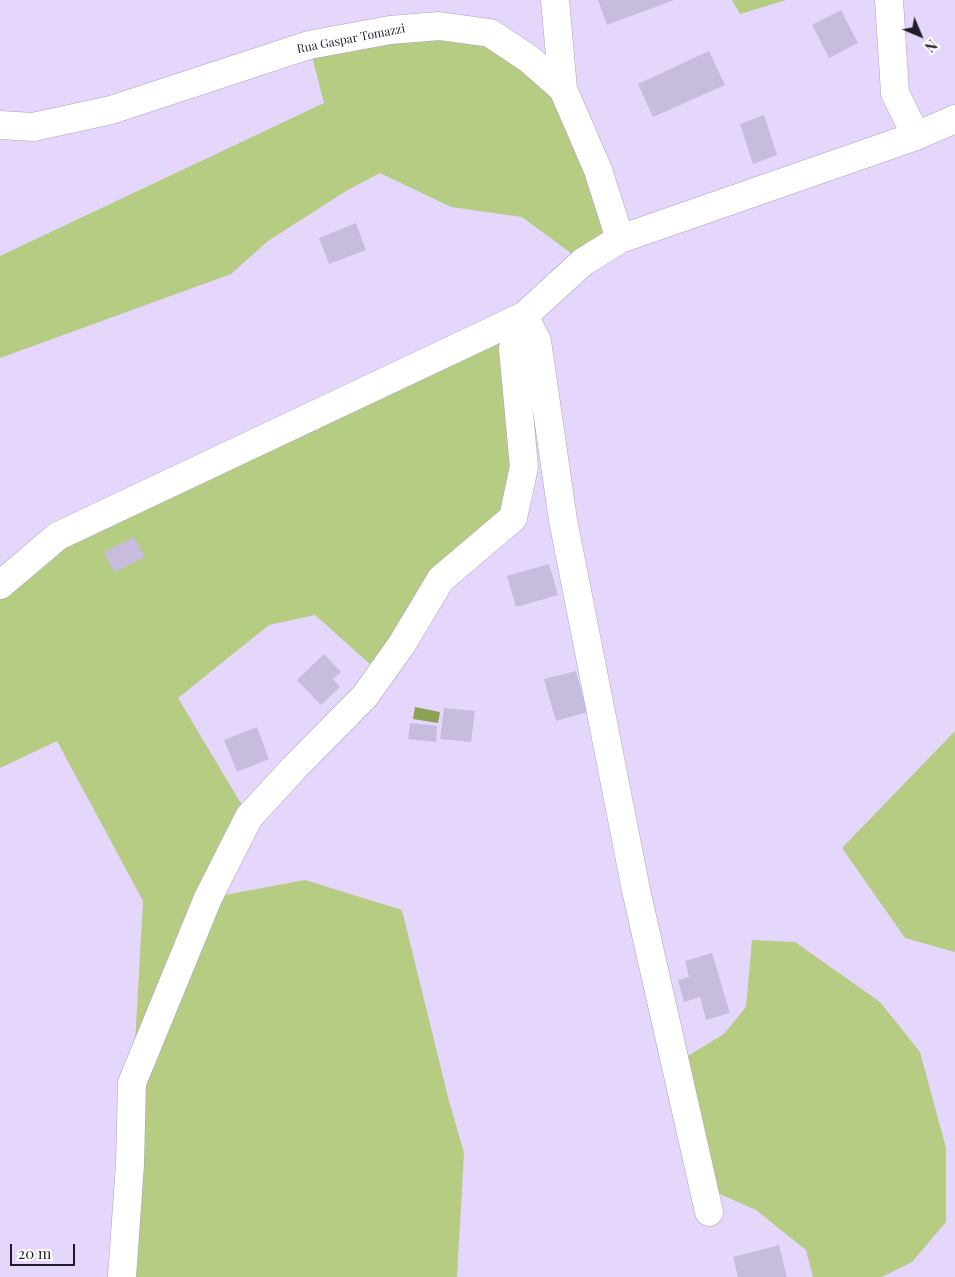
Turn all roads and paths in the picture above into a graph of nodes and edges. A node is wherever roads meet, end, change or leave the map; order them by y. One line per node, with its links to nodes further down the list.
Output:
1 (555, 0): 3 (street)
2 (889, 0): 6 (street)
3 (563, 89): 5 (street, Rua Gaspar Tomazzi); 7 (street, Rua Gaspar Tomazzi)
4 (955, 119): 6 (street)
5 (0, 125)
6 (916, 136): 7 (street)
7 (620, 239): 8 (street)
8 (524, 316): 9 (street); 10 (street); 11 (street)
9 (0, 585)
10 (709, 1212)
11 (122, 1277)

